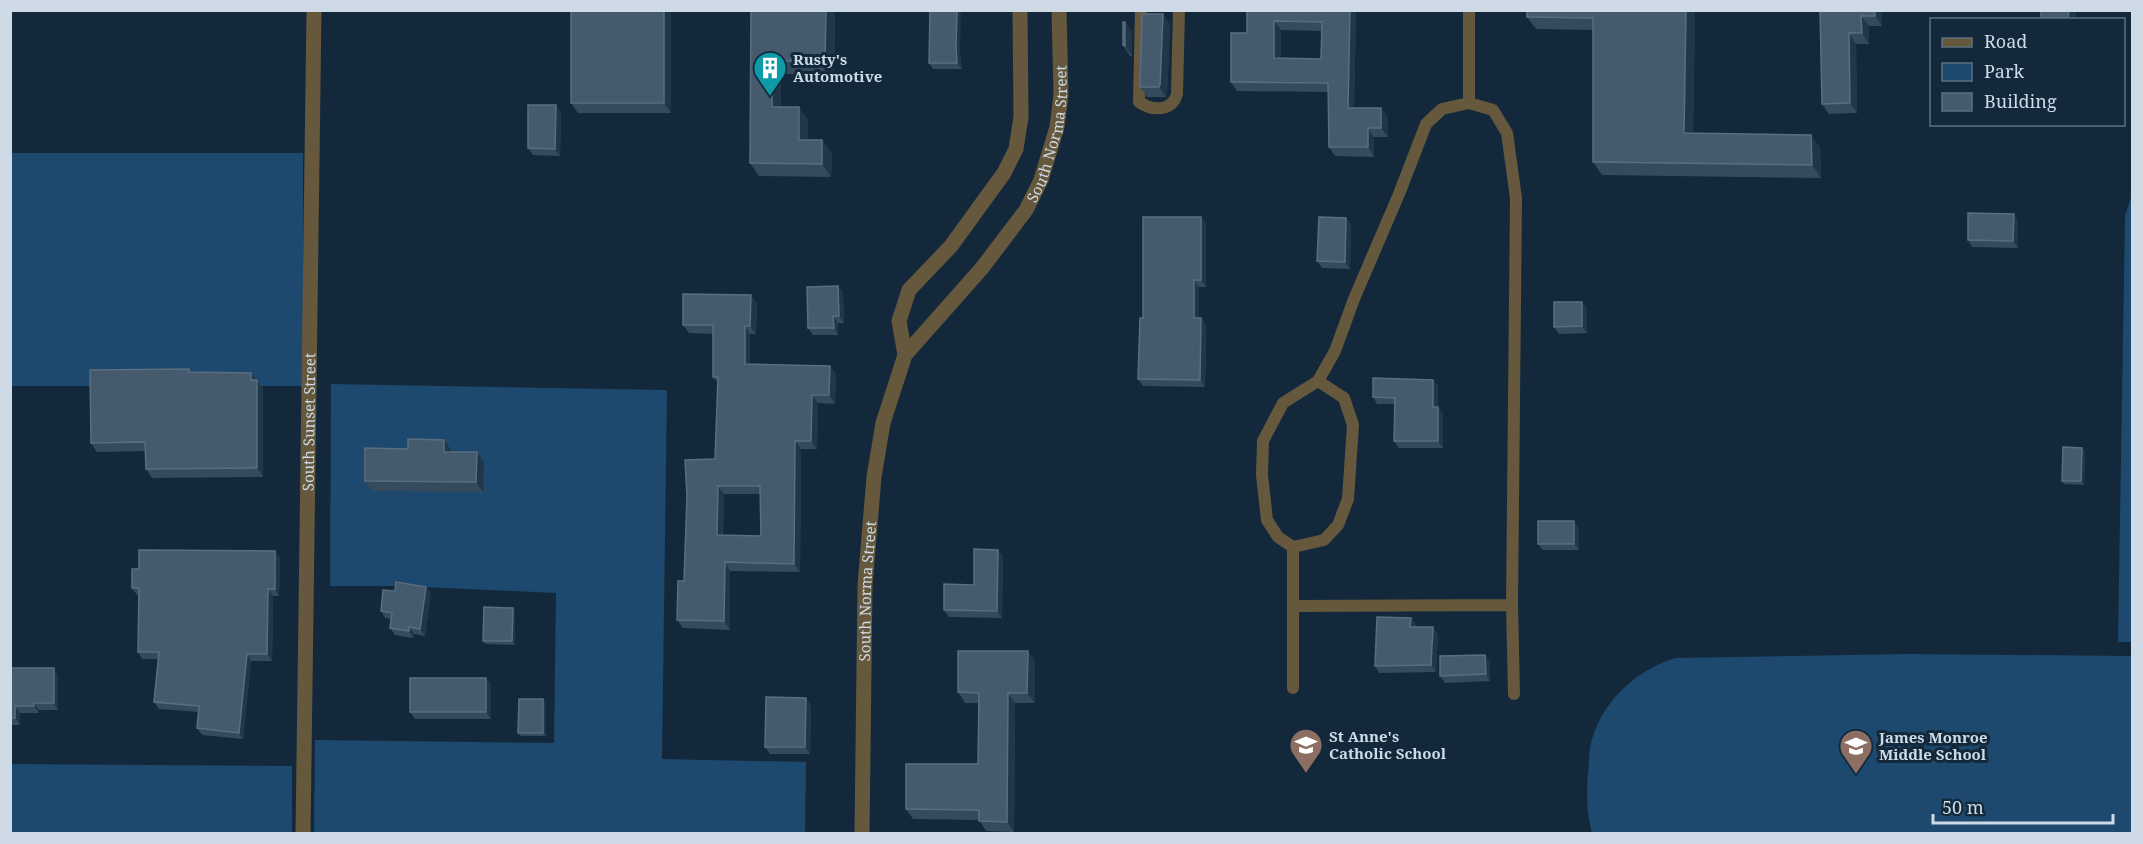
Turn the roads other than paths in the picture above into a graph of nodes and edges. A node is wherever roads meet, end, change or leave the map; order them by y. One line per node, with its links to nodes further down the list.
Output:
1 (314, 10): 17 (street, South Sunset Street)
2 (1020, 10): 10 (street, South Norma Street)
3 (1059, 10): 10 (street, South Norma Street)
4 (1133, 10): 8 (lane)
5 (1140, 10): 8 (lane)
6 (1179, 10): 8 (lane)
7 (1469, 10): 9 (lane)
8 (1140, 102)
9 (1469, 103): 11 (lane); 13 (lane)
10 (905, 354): 18 (street, South Norma Street)
11 (1318, 381): 12 (lane); 12 (lane)
12 (1293, 546): 14 (lane)
13 (1512, 605): 14 (lane); 16 (lane)
14 (1293, 606): 15 (lane)
15 (1293, 688)
16 (1514, 694)
17 (303, 834)
18 (862, 834)

